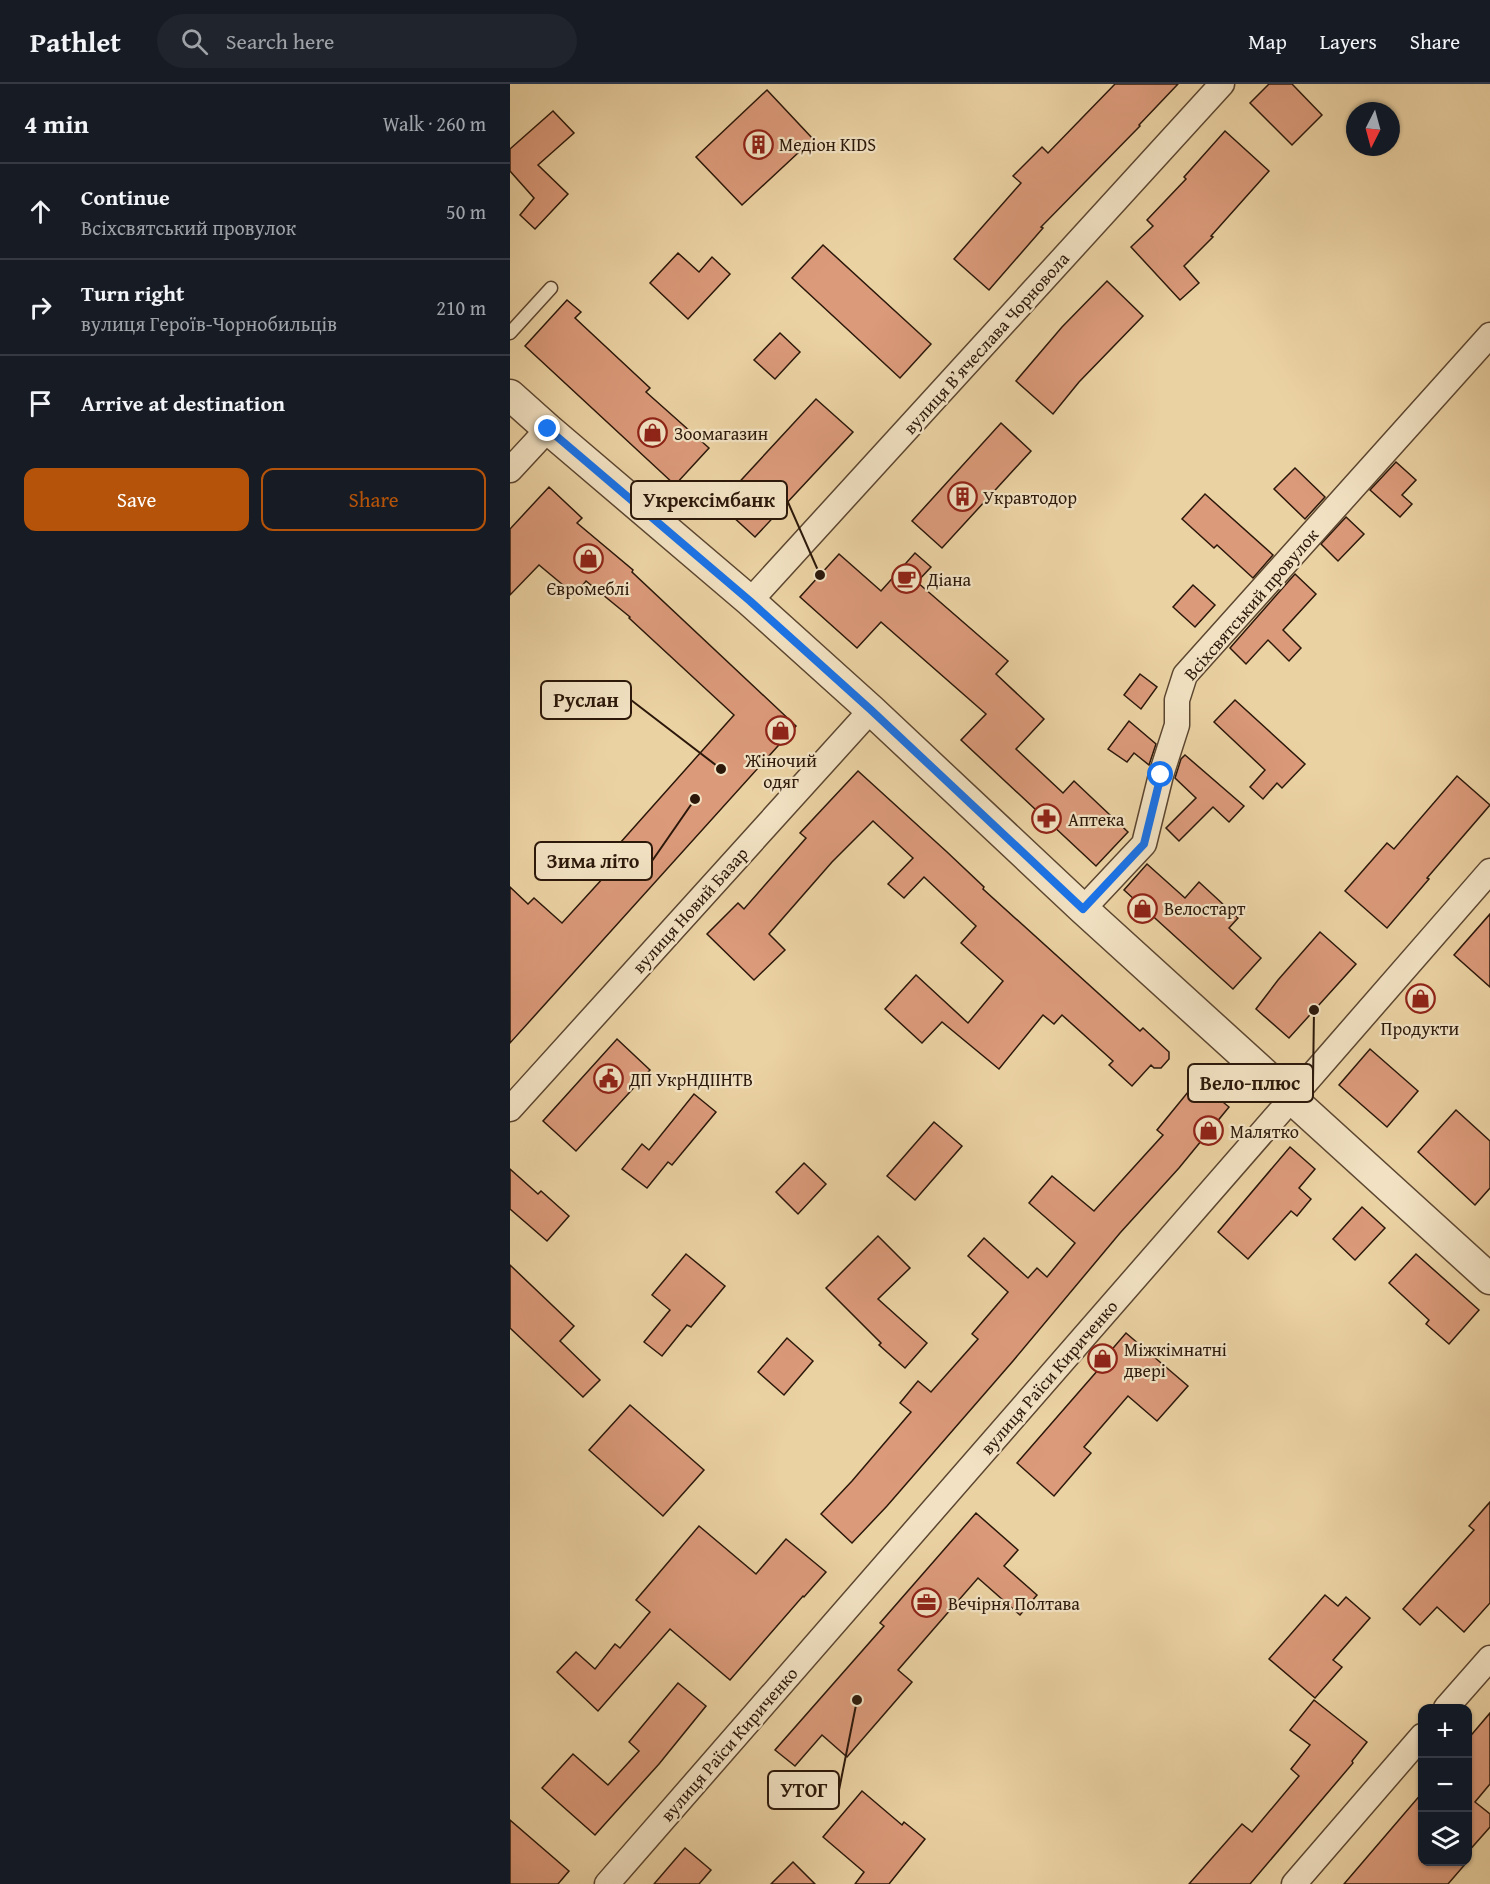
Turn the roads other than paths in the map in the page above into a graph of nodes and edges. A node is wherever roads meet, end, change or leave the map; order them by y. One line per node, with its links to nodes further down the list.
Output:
1 (1222, 84): 8 (street, вулиця Вʼячеслава Чорновола)
2 (551, 288): 3 (lane)
3 (510, 333)
4 (1490, 335): 11 (street, Всіхсвятський провулок)
5 (510, 395): 6 (street)
6 (548, 429): 7 (street); 8 (street)
7 (510, 470)
8 (750, 601): 9 (street)
9 (871, 710): 11 (street); 13 (street, вулиця Новий Базар)
10 (1490, 871): 12 (street, вулиця Раїси Кириченко)
11 (1083, 909): 12 (street)
12 (1291, 1099): 14 (street); 18 (street, вулиця Раїси Кириченко)
13 (510, 1109)
14 (1490, 1280)
15 (1490, 1658): 16 (street)
16 (1450, 1704)
17 (1418, 1741): 19 (street)
18 (607, 1884)
19 (1294, 1884)

